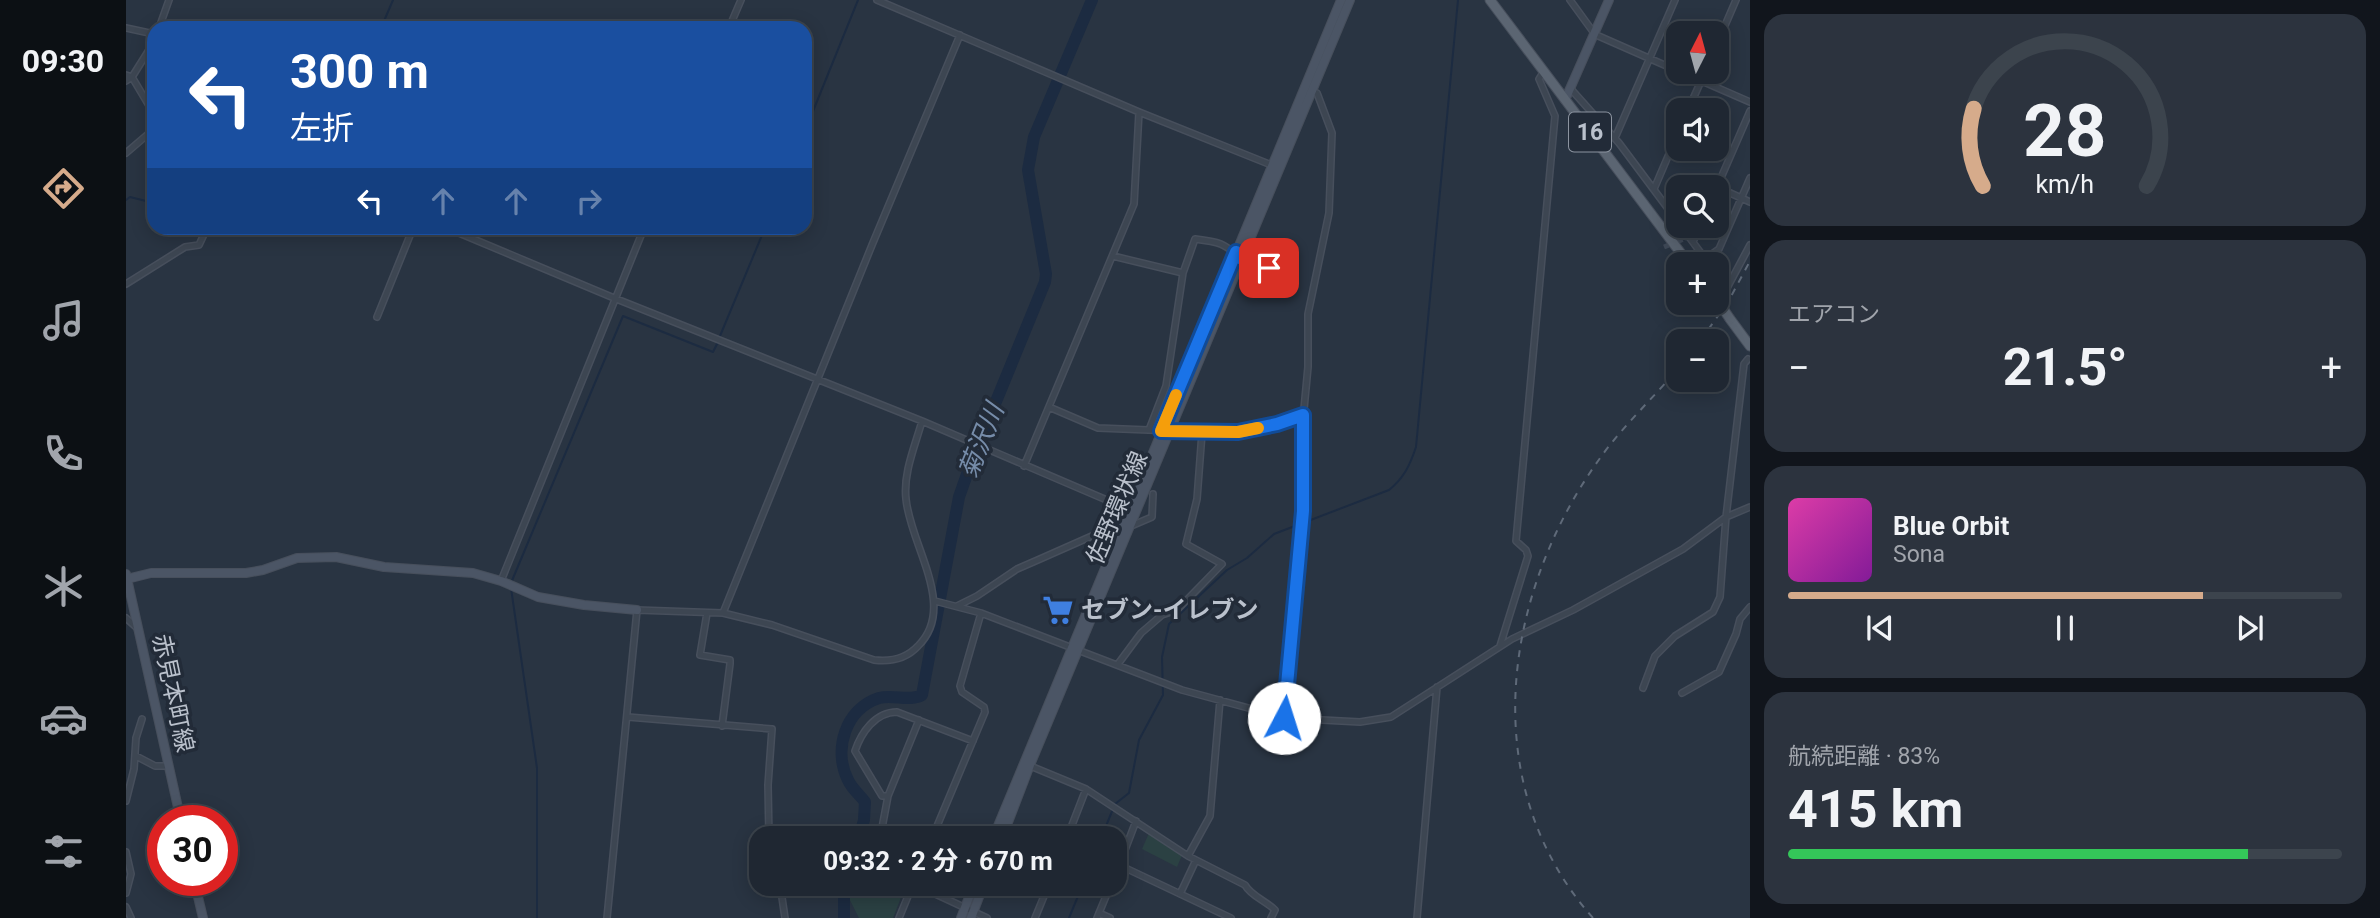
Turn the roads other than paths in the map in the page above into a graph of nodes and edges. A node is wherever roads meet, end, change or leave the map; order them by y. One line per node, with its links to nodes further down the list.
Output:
1 (159, 0): 11 (street)
2 (741, 0): 13 (street)
3 (877, 0): 18 (street)
4 (1341, 0): 26 (main road, 佐野環状線)
5 (1350, 0): 26 (main road, 佐野環状線)
6 (1490, 0): 22 (main road, 16)
7 (1570, 0): 17 (street)
8 (1609, 0): 17 (main road)
9 (1675, 0): 20 (street)
10 (1736, 0): 14 (street)
11 (169, 2): 12 (street)
12 (162, 21)
13 (732, 21)
14 (1727, 21)
15 (126, 28): 16 (street)
16 (147, 32)
17 (1594, 34): 20 (street); 25 (main road)
18 (960, 35): 31 (street); 64 (street)
19 (147, 51): 23 (street)
20 (1650, 58): 21 (street); 33 (street)
21 (1666, 65)
22 (1544, 71): 27 (main road, 16); 89 (street)
23 (128, 78): 29 (street)
24 (1708, 84): 28 (street)
25 (1570, 88): 27 (main road); 33 (street)
26 (1308, 90): 36 (main road, 佐野環状線); 66 (street)
27 (1565, 100): 50 (main road, 16)
28 (1750, 102)
29 (147, 104)
30 (1750, 111): 37 (street)
31 (1139, 112): 36 (street); 54 (street)
32 (147, 135): 34 (street)
33 (1615, 138): 39 (street)
34 (126, 153)
35 (1666, 161): 39 (street)
36 (1276, 166): 53 (main road, 佐野環状線)
37 (1722, 175)
38 (1750, 178): 41 (street)
39 (1654, 189): 43 (street)
40 (1729, 192): 41 (street)
41 (1741, 198): 42 (street); 52 (street)
42 (1750, 202)
43 (1666, 206)
44 (204, 235): 57 (street)
45 (410, 235): 61 (street)
46 (464, 235): 59 (street)
47 (641, 235): 59 (street)
48 (1689, 239): 51 (street)
49 (1750, 244): 58 (street)
50 (1680, 252)
51 (1699, 252)
52 (1716, 252)
53 (1239, 255): 55 (street); 56 (street); 69 (main road, 佐野環状線)
54 (1113, 256): 56 (street); 65 (street)
55 (1273, 270)
56 (1183, 273): 68 (street)
57 (126, 284)
58 (1729, 284)
59 (614, 298): 64 (street); 79 (street)
60 (1727, 315): 62 (main road, bridge)
61 (377, 317)
62 (1750, 346)
63 (1748, 359): 75 (street)
64 (818, 380): 67 (street); 86 (street)
65 (1049, 407): 68 (street); 71 (street)
66 (1303, 415): 70 (street); 97 (street)
67 (922, 421): 71 (street); 80 (street)
68 (1149, 430): 69 (street)
69 (1166, 431): 70 (street); 74 (main road, 佐野環状線)
70 (1202, 433): 91 (street)
71 (1024, 466): 74 (street)
72 (1153, 494): 76 (street)
73 (1750, 508): 75 (street)
74 (1132, 511): 76 (main road, 佐野環状線); 77 (main road, 佐野環状線)
75 (1726, 517): 89 (street); 93 (street)
76 (1131, 526): 77 (street); 90 (main road, 佐野環状線)
77 (1121, 527): 81 (street); 90 (main road, 佐野環状線)
78 (127, 576): 79 (main road); 88 (main road, 赤見本町線)
79 (501, 580): 83 (main road)
80 (935, 601): 81 (street); 86 (street)
81 (957, 607): 84 (street)
82 (1750, 607): 94 (street)
83 (637, 610): 85 (street); 96 (street)
84 (981, 612): 90 (street); 101 (street)
85 (707, 613): 86 (street); 100 (street)
86 (723, 613)
87 (126, 618): 88 (street)
88 (139, 629): 104 (main road, 赤見本町線)
89 (1500, 647): 92 (street)
90 (1075, 648): 91 (street); 103 (main road, 佐野環状線)
91 (1118, 664): 95 (street)
92 (1437, 687): 97 (street); 145 (street)
93 (1643, 688)
94 (1682, 693)
95 (1220, 700): 97 (street); 118 (street)
96 (628, 717): 100 (street); 136 (street)
97 (1284, 718)
98 (142, 719): 102 (street)
99 (919, 720): 101 (street); 106 (street); 106 (street)
100 (722, 726): 110 (street)
101 (973, 741): 112 (street)
102 (136, 756): 104 (street); 107 (street)
103 (1027, 764): 105 (street); 113 (main road, 佐野環状線); 114 (main road, 佐野環状線)
104 (169, 766): 108 (main road, 赤見本町線)
105 (1086, 789): 109 (street); 115 (street)
106 (888, 796): 111 (street)
107 (126, 801)
108 (178, 805)
109 (1136, 821): 116 (street); 118 (street)
110 (769, 826)
111 (882, 826)
112 (937, 826)
113 (999, 826)
114 (1006, 826)
115 (1072, 826)
116 (1127, 844)
117 (126, 852): 121 (street)
118 (1188, 856): 119 (street)
119 (1196, 860): 122 (street); 144 (street)
120 (1127, 869): 122 (street)
121 (126, 893)
122 (1180, 894): 143 (street)
123 (198, 896): 135 (main road)
124 (782, 896): 137 (street)
125 (909, 896): 138 (street)
126 (938, 896): 131 (street)
127 (978, 896): 131 (main road)
128 (1044, 896): 141 (street)
129 (1106, 896): 132 (street)
130 (126, 907): 133 (street)
131 (970, 912): 139 (main road); 140 (street)
132 (1098, 915): 142 (street)
133 (130, 916): 134 (street)
134 (139, 918)
135 (203, 918)
136 (607, 918)
137 (785, 918)
138 (899, 918)
139 (961, 918)
140 (987, 918)
141 (1035, 918)
142 (1110, 918)
143 (1231, 918)
144 (1271, 918)
145 (1417, 918)

